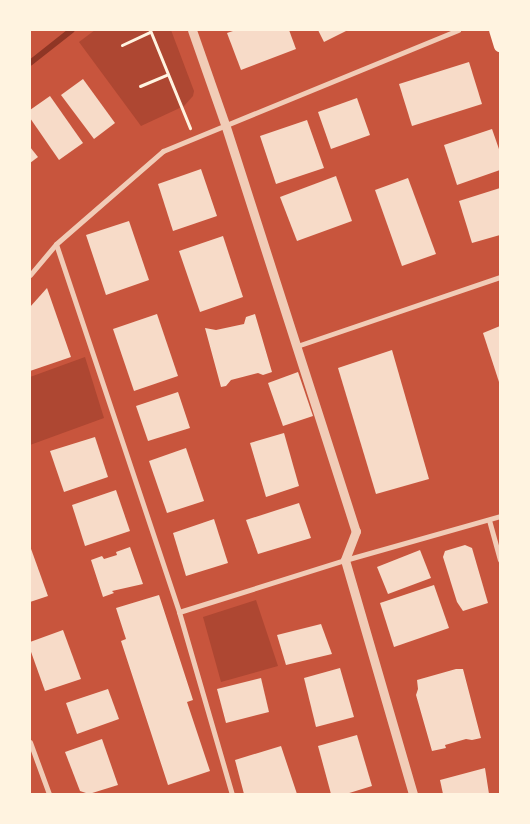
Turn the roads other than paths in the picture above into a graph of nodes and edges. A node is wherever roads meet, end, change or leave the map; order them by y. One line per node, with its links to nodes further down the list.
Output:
1 (192, 30): 5 (street)
2 (458, 30): 5 (street)
3 (495, 30): 4 (main road)
4 (500, 46)
5 (225, 124): 6 (street); 9 (street)
6 (56, 244): 7 (street); 14 (street)
7 (30, 275)
8 (500, 277): 9 (street)
9 (297, 346): 12 (street)
10 (500, 516): 11 (street)
11 (489, 520): 12 (street); 13 (street)
12 (345, 560): 14 (street); 19 (street)
13 (500, 560)
14 (179, 612): 16 (street)
15 (30, 742): 17 (street)
16 (231, 793): 18 (street)
17 (49, 794)
18 (224, 794)
19 (413, 794)

